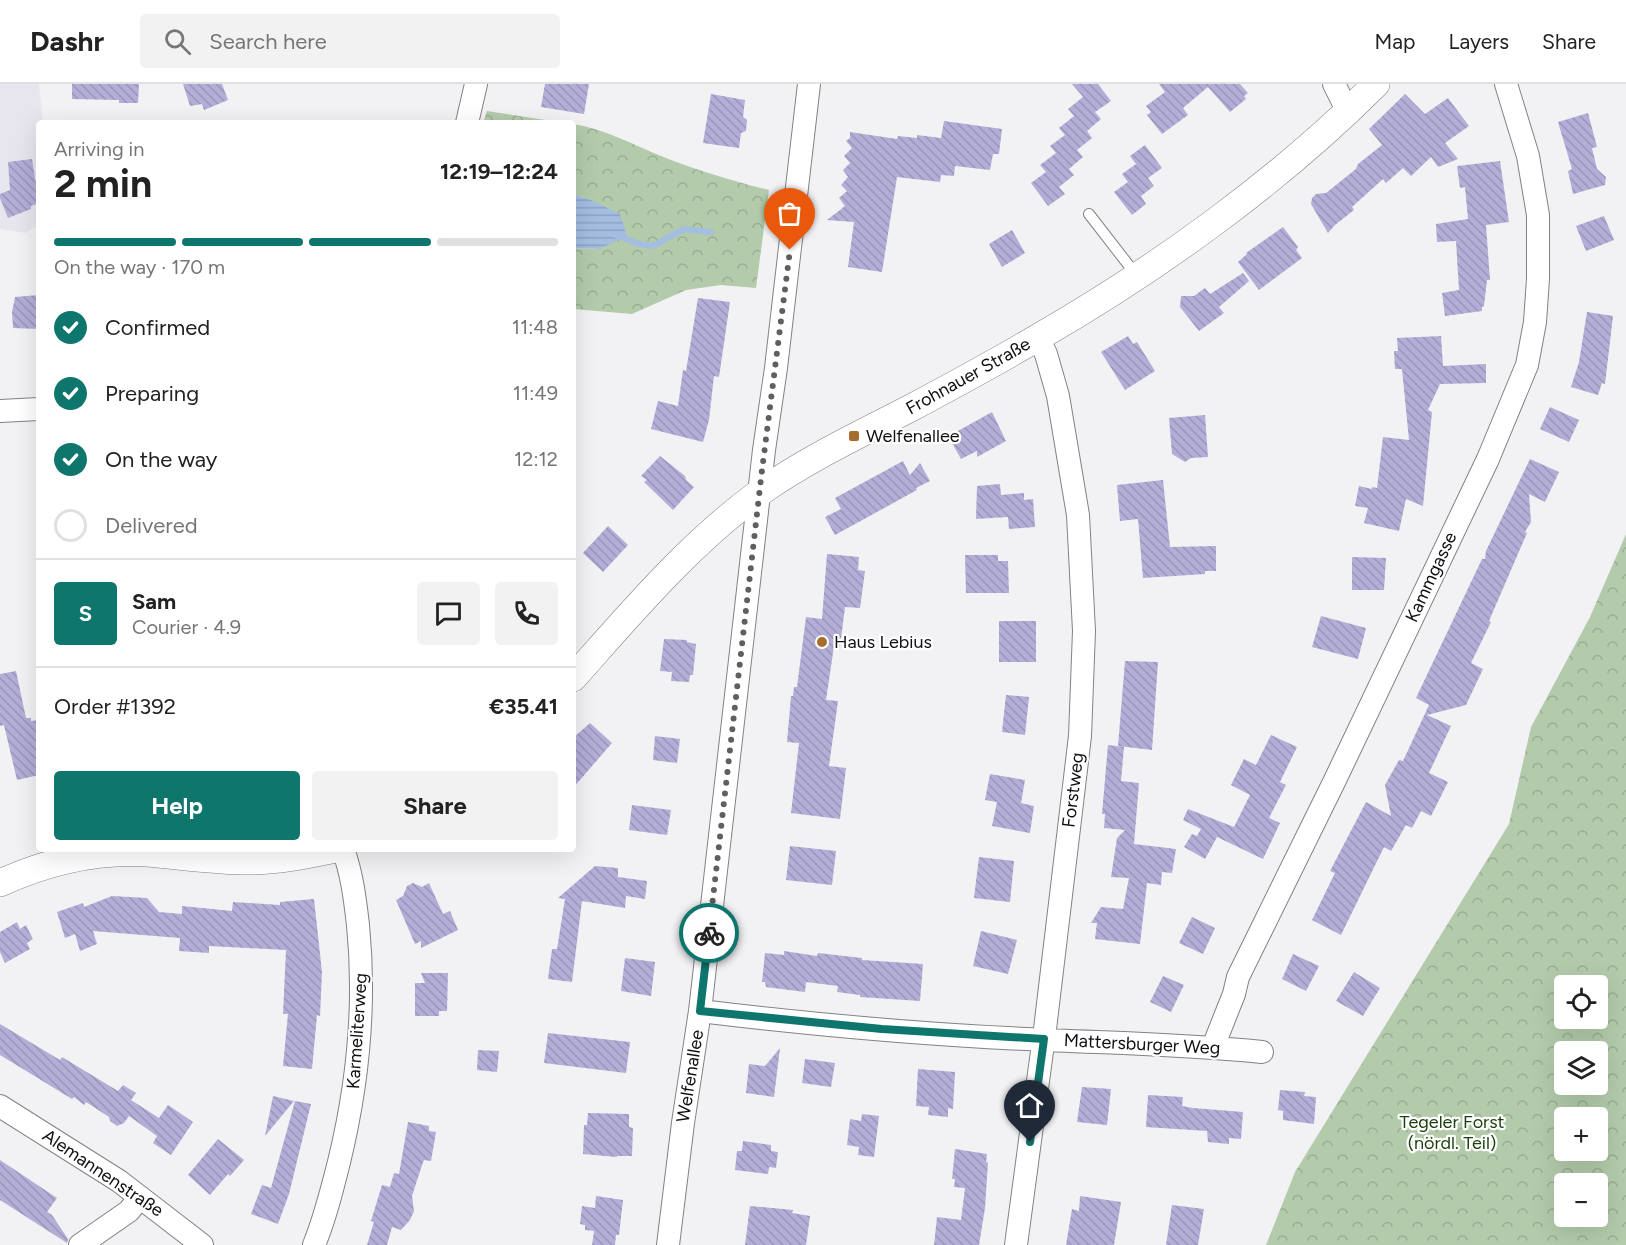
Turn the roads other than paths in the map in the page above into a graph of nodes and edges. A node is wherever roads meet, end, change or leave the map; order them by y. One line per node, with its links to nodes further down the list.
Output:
1 (476, 84): 7 (street)
2 (809, 84): 13 (street, Welfenallee)
3 (1334, 84): 6 (street)
4 (1376, 84): 6 (street, Frohnauer Straße)
5 (1506, 84): 20 (street, Kammgasse)
6 (1348, 112): 9 (street, Frohnauer Straße)
7 (468, 120)
8 (1089, 214): 9 (lane)
9 (1137, 276): 10 (street, Frohnauer Straße)
10 (1038, 338): 13 (street, Frohnauer Straße); 19 (street, Forstweg)
11 (36, 409): 12 (street)
12 (0, 411)
13 (760, 493): 14 (street, Frohnauer Straße); 18 (street, Welfenallee)
14 (576, 675)
15 (304, 852): 17 (street)
16 (344, 852): 26 (street, Karmeliterweg)
17 (0, 882)
18 (700, 1011): 19 (street, Mattersburger Weg); 27 (street, Welfenallee)
19 (1044, 1039): 20 (street, Mattersburger Weg); 28 (street, Forstweg)
20 (1214, 1047): 21 (street, Mattersburger Weg)
21 (1262, 1052)
22 (0, 1106): 23 (street, Alemannenstraße)
23 (140, 1197): 24 (street); 25 (street, Alemannenstraße)
24 (80, 1245)
25 (202, 1245)
26 (314, 1245)
27 (668, 1245)
28 (1016, 1245)

